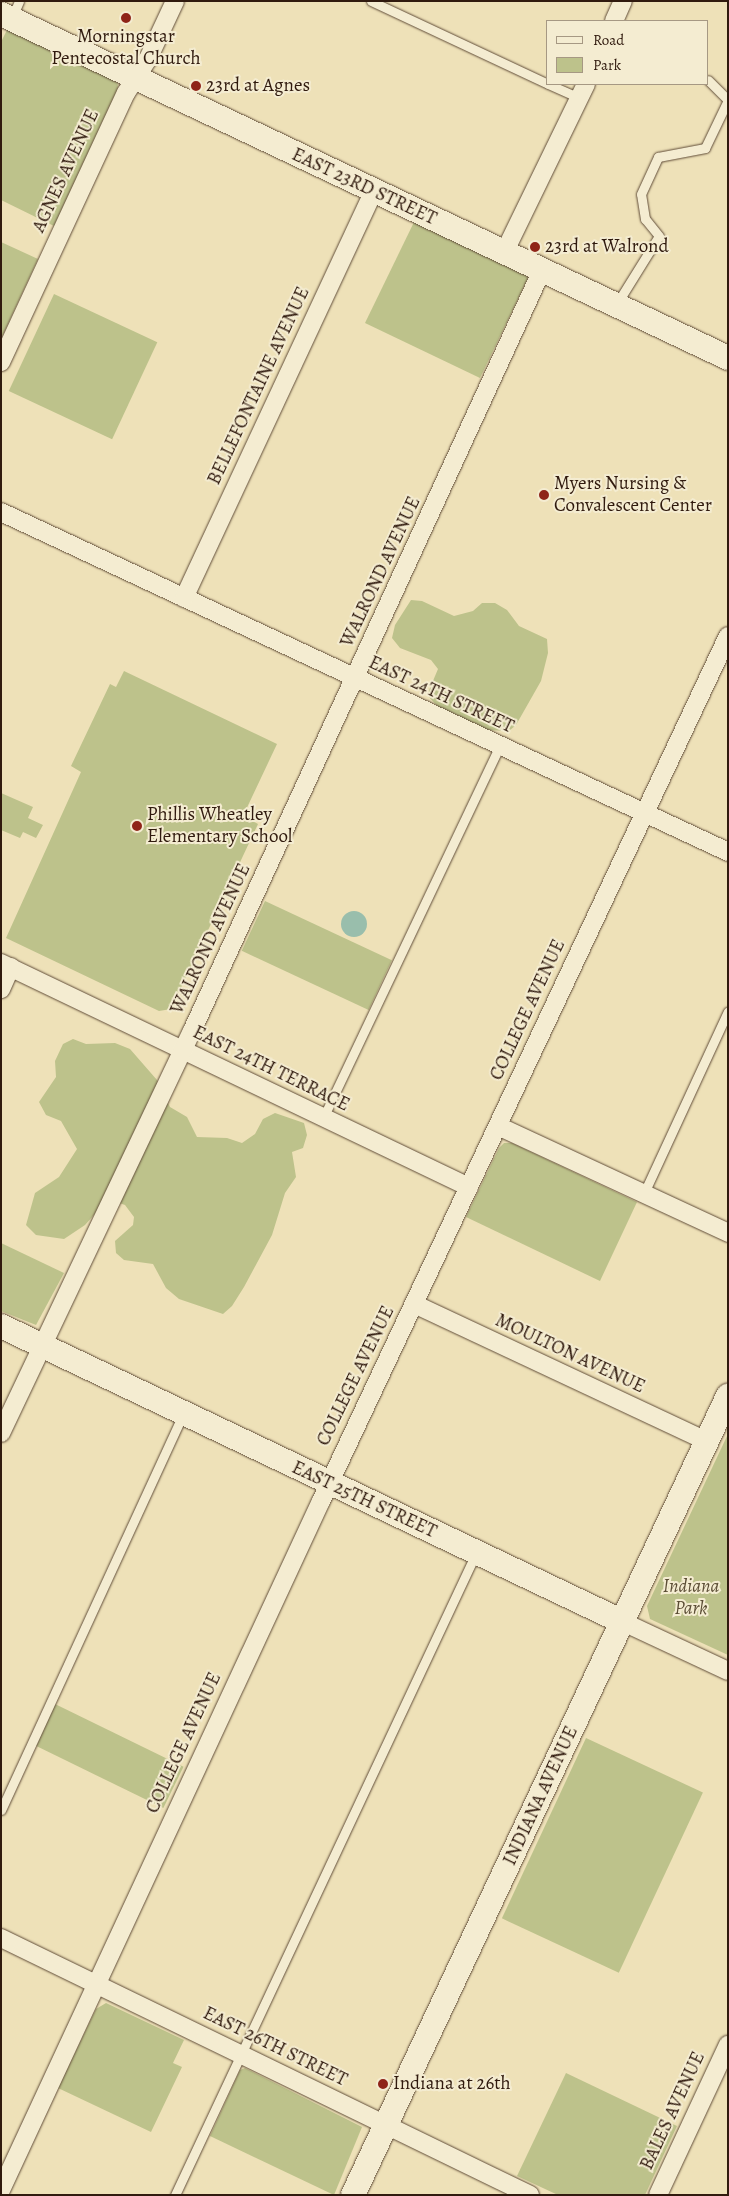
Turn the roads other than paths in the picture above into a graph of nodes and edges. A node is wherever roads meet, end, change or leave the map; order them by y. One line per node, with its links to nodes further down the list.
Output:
1 (175, 1): 6 (street, AGNES AVENUE)
2 (371, 1): 8 (lane)
3 (623, 1): 5 (street)
4 (8, 16): 6 (street, EAST 23RD STREET)
5 (614, 20)
6 (135, 78): 11 (street, EAST 23RD STREET); 16 (street, AGNES AVENUE)
7 (709, 81): 14 (lane)
8 (546, 83)
9 (553, 85): 10 (lane)
10 (583, 91): 12 (street)
11 (374, 191): 12 (street, EAST 23RD STREET); 18 (street, BELLEFONTAINE AVENUE)
12 (504, 253): 13 (street, EAST 23RD STREET)
13 (542, 270): 14 (street, EAST 23RD STREET); 20 (street, WALROND AVENUE)
14 (616, 305): 15 (street, EAST 23RD STREET)
15 (728, 358)
16 (1, 362)
17 (1, 512): 18 (street, EAST 24TH STREET)
18 (184, 598): 20 (street, EAST 24TH STREET)
19 (728, 636): 22 (street, COLLEGE AVENUE)
20 (355, 678): 21 (street, EAST 24TH STREET); 27 (street, WALROND AVENUE)
21 (500, 746): 22 (street, EAST 24TH STREET); 28 (lane)
22 (646, 814): 23 (street, EAST 24TH STREET); 29 (street, COLLEGE AVENUE)
23 (728, 852)
24 (6, 965): 25 (street); 27 (street, EAST 24TH TERRACE)
25 (1, 989)
26 (728, 1011): 31 (lane)
27 (183, 1050): 28 (street, EAST 24TH TERRACE); 35 (street, WALROND AVENUE)
28 (323, 1118): 30 (street, EAST 24TH TERRACE)
29 (498, 1126): 30 (street, COLLEGE AVENUE); 31 (street)
30 (469, 1186): 33 (street, COLLEGE AVENUE)
31 (644, 1193): 32 (street)
32 (728, 1233)
33 (414, 1304): 39 (street, MOULTON AVENUE); 40 (street, COLLEGE AVENUE)
34 (1, 1326): 35 (street, EAST 25TH STREET)
35 (42, 1346): 37 (street, EAST 25TH STREET); 38 (street, WALROND AVENUE)
36 (728, 1396): 39 (street, INDIANA AVENUE)
37 (183, 1414): 40 (street, EAST 25TH STREET); 44 (lane)
38 (1, 1433)
39 (707, 1441): 42 (street, INDIANA AVENUE)
40 (329, 1483): 41 (street, EAST 25TH STREET); 46 (street, COLLEGE AVENUE)
41 (476, 1553): 42 (street, EAST 25TH STREET); 48 (lane)
42 (622, 1622): 43 (street, EAST 25TH STREET); 49 (street, INDIANA AVENUE)
43 (728, 1671)
44 (1, 1810)
45 (1, 1938): 46 (street, EAST 26TH STREET)
46 (95, 1983): 48 (street, EAST 26TH STREET); 50 (street, COLLEGE AVENUE)
47 (728, 2045): 55 (street, BALES AVENUE)
48 (241, 2054): 49 (street, EAST 26TH STREET); 52 (lane)
49 (386, 2125): 51 (street, EAST 26TH STREET); 53 (street, INDIANA AVENUE)
50 (1, 2190)
51 (508, 2190): 54 (street, EAST 26TH STREET)
52 (175, 2195)
53 (353, 2195)
54 (530, 2195)
55 (658, 2195)

